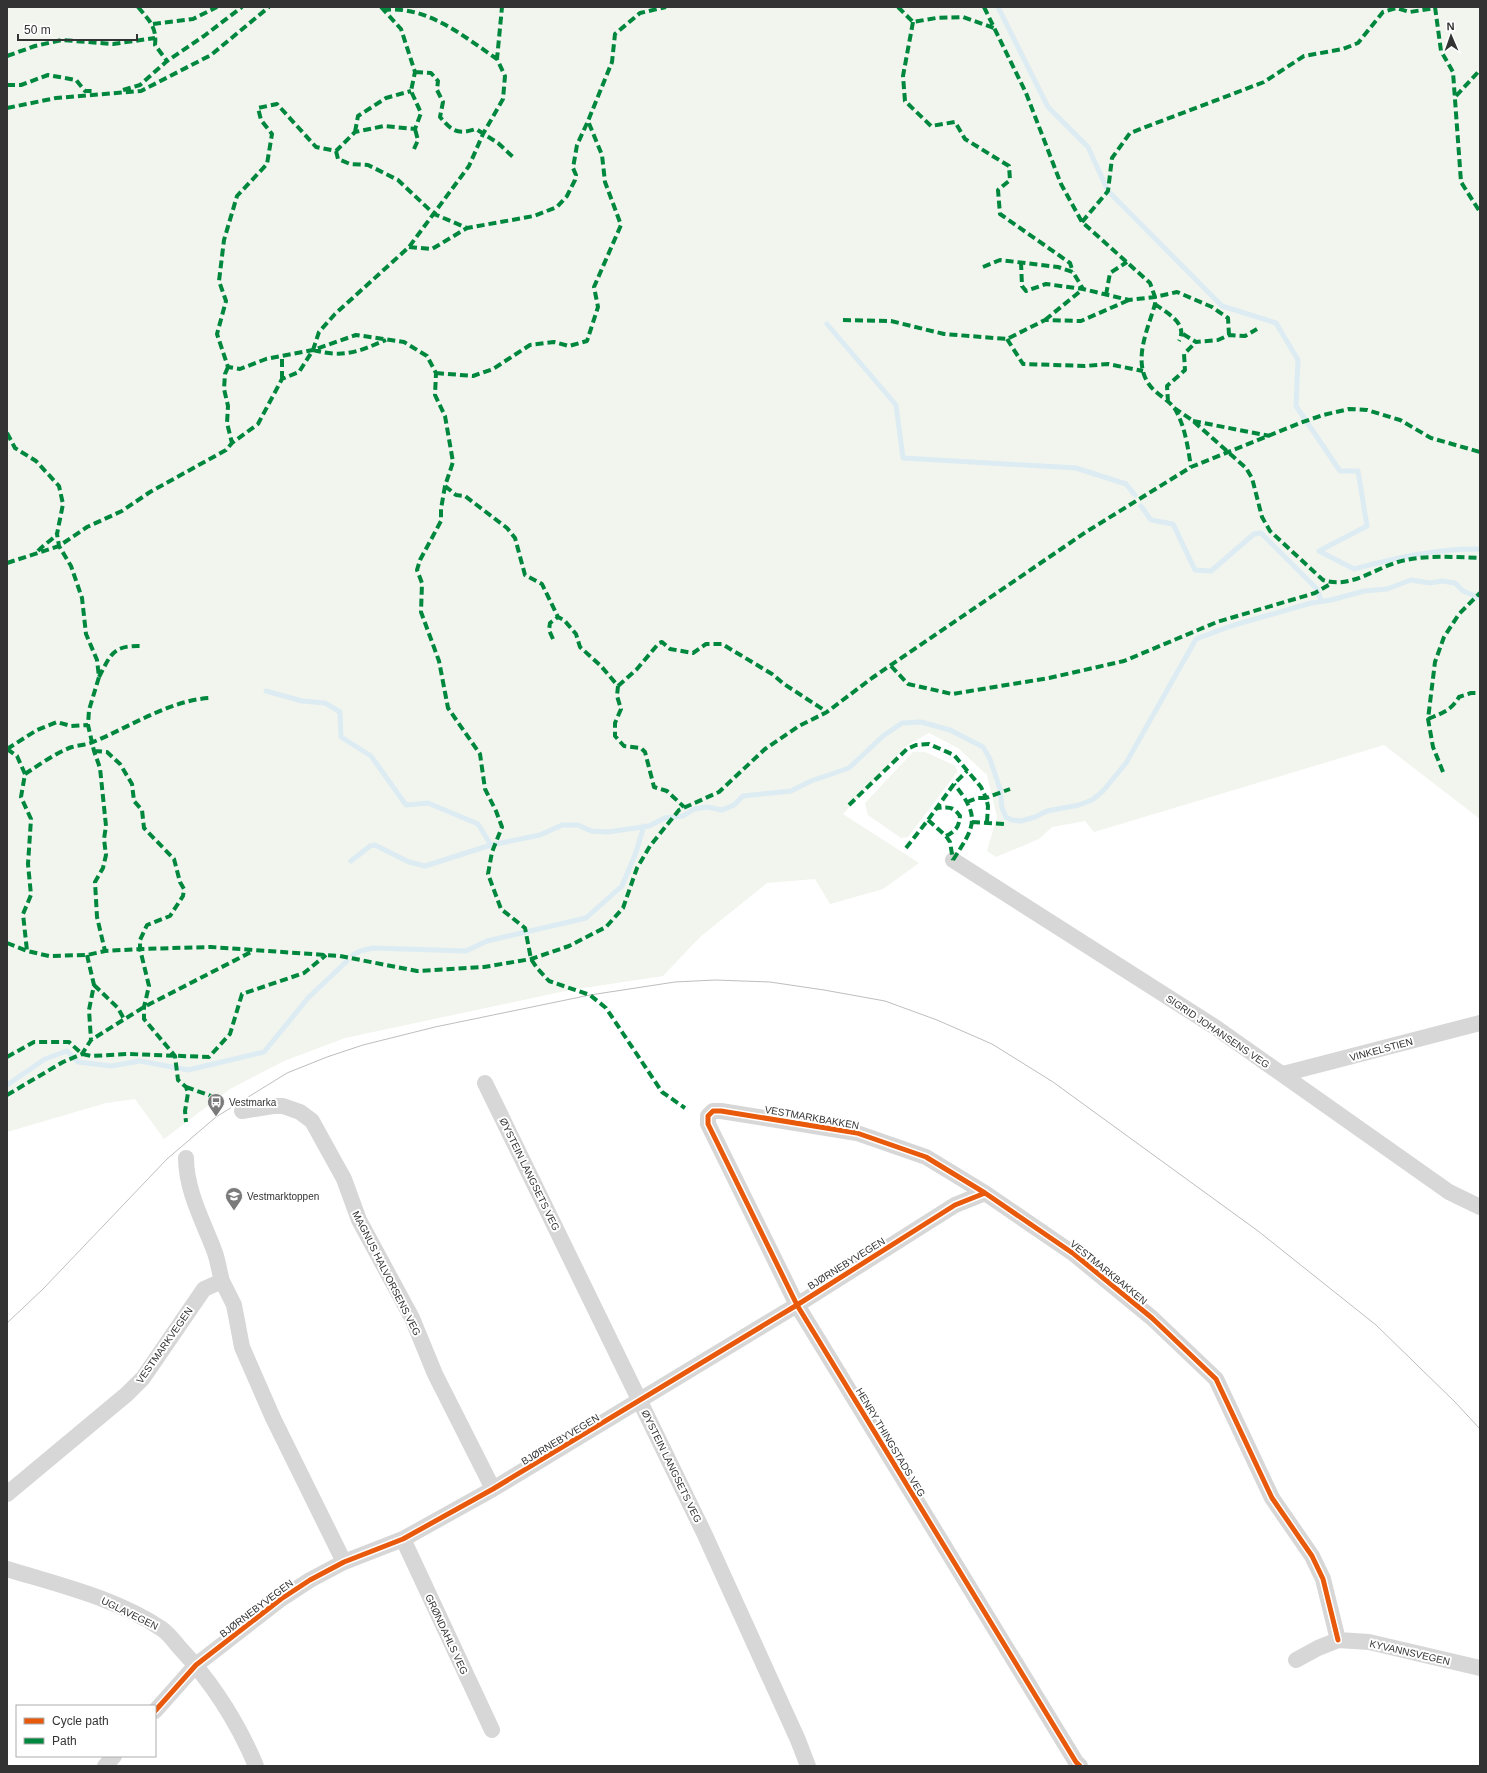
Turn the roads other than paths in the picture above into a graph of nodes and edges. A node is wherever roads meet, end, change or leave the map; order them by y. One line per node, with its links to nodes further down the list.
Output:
1 (953, 860): 3 (street, SIGRID JOHANSENS VEG)
2 (1480, 1023): 3 (street, VINKELSTIEN)
3 (1283, 1074): 9 (street, SIGRID JOHANSENS VEG)
4 (485, 1083): 12 (street, ØYSTEIN LANGSETS VEG)
5 (242, 1111): 13 (street, MAGNUS HALVORSENS VEG)
6 (708, 1116): 8 (street, VESTMARKBAKKEN); 11 (street, HENRY THINGSTADS VEG)
7 (186, 1158): 10 (street)
8 (985, 1193): 11 (street, BJØRNEBYVEGEN); 18 (street, VESTMARKBAKKEN)
9 (1480, 1207)
10 (222, 1281): 14 (street, VESTMARKVEGEN); 16 (street)
11 (797, 1305): 12 (street, BJØRNEBYVEGEN); 28 (street, HENRY THINGSTADS VEG)
12 (640, 1401): 13 (street, BJØRNEBYVEGEN); 27 (street, ØYSTEIN LANGSETS VEG)
13 (493, 1489): 15 (street, BJØRNEBYVEGEN)
14 (7, 1494)
15 (403, 1539): 16 (street, BJØRNEBYVEGEN); 23 (street, GRØNDAHLS VEG)
16 (344, 1562): 20 (street, BJØRNEBYVEGEN)
17 (7, 1569): 20 (street, UGLAVEGEN)
18 (1338, 1640): 19 (street, KYVANNSVEGEN); 21 (street, KYVANNSVEGEN)
19 (1296, 1660)
20 (196, 1665): 22 (street, BJØRNEBYVEGEN); 26 (street, UGLAVEGEN)
21 (1480, 1668)
22 (156, 1710)
23 (492, 1730)
24 (113, 1757): 25 (street)
25 (105, 1766)
26 (256, 1766)
27 (808, 1766)
28 (1080, 1766)

